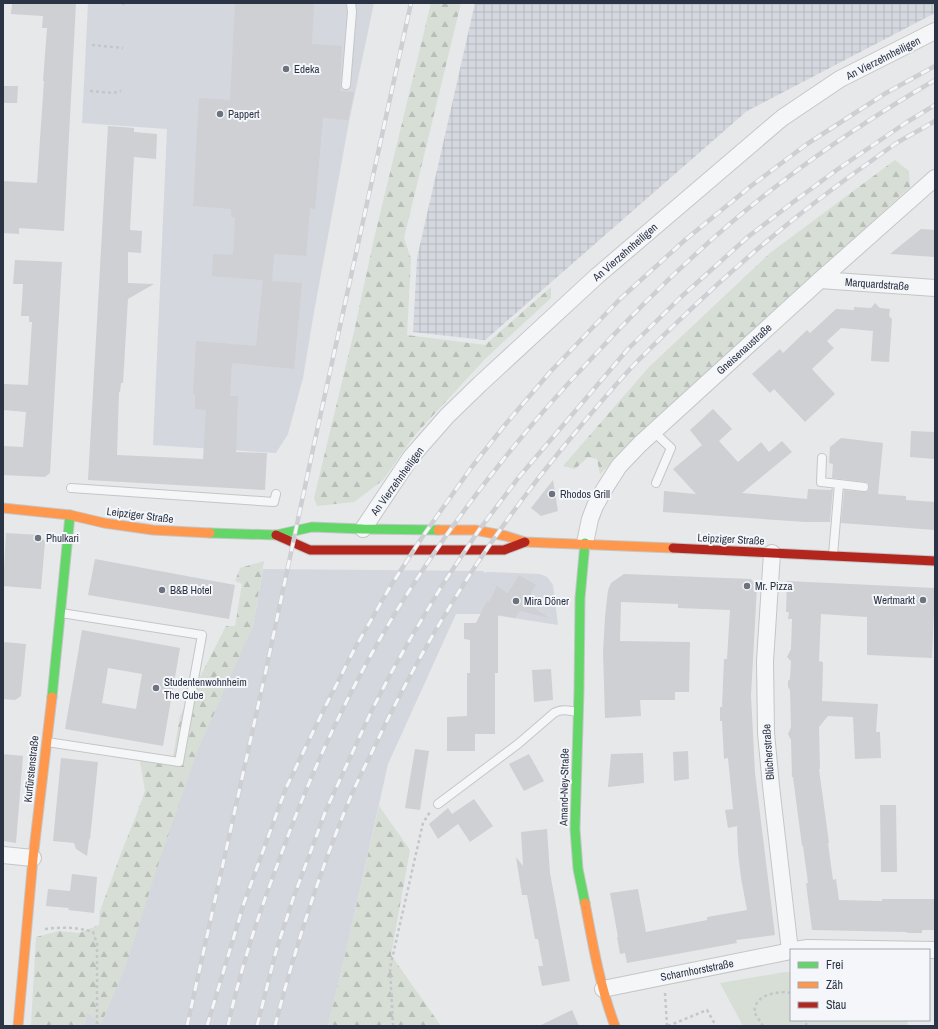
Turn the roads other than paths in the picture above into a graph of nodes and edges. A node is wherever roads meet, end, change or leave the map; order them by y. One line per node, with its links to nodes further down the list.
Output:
1 (351, 3): 3 (lane)
2 (935, 31): 16 (street, An Vierzehnheiligen)
3 (346, 85)
4 (935, 178): 5 (street, Gneisenaustraße)
5 (820, 280): 6 (street, Marquardstraße); 7 (street, Gneisenaustraße)
6 (935, 288)
7 (654, 432): 9 (lane); 19 (street, Gneisenaustraße)
8 (822, 458): 10 (lane)
9 (656, 483)
10 (839, 484): 11 (lane); 21 (lane)
11 (864, 487)
12 (71, 488): 13 (lane)
13 (276, 494)
14 (3, 508): 15 (main road, Leipziger Straße)
15 (70, 515): 17 (main road, Leipziger Straße); 23 (main road, Kurfürstenstraße)
16 (363, 529): 17 (main road, Leipziger Straße); 18 (main road, Leipziger Straße)
17 (276, 535): 18 (main road, Leipziger Straße)
18 (525, 542): 19 (main road, Leipziger Straße)
19 (585, 543): 20 (main road, Leipziger Straße); 24 (main road, Amand-Ney-Straße)
20 (772, 553): 21 (main road, Leipziger Straße); 29 (street, Blücherstraße)
21 (832, 556): 22 (main road, Leipziger Straße)
22 (935, 561)
23 (60, 612): 25 (main road, Kurfürstenstraße); 25 (lane)
24 (578, 712): 26 (lane); 33 (main road, Amand-Ney-Straße)
25 (47, 742): 28 (main road, Kurfürstenstraße)
26 (438, 804)
27 (3, 855): 28 (street)
28 (33, 858): 34 (main road, Kurfürstenstraße)
29 (792, 949)
30 (800, 949): 31 (street, Scharnhorststraße)
31 (872, 949)
32 (790, 950): 33 (street, Scharnhorststraße)
33 (603, 989): 35 (main road, Amand-Ney-Straße)
34 (18, 1026)
35 (615, 1026)

